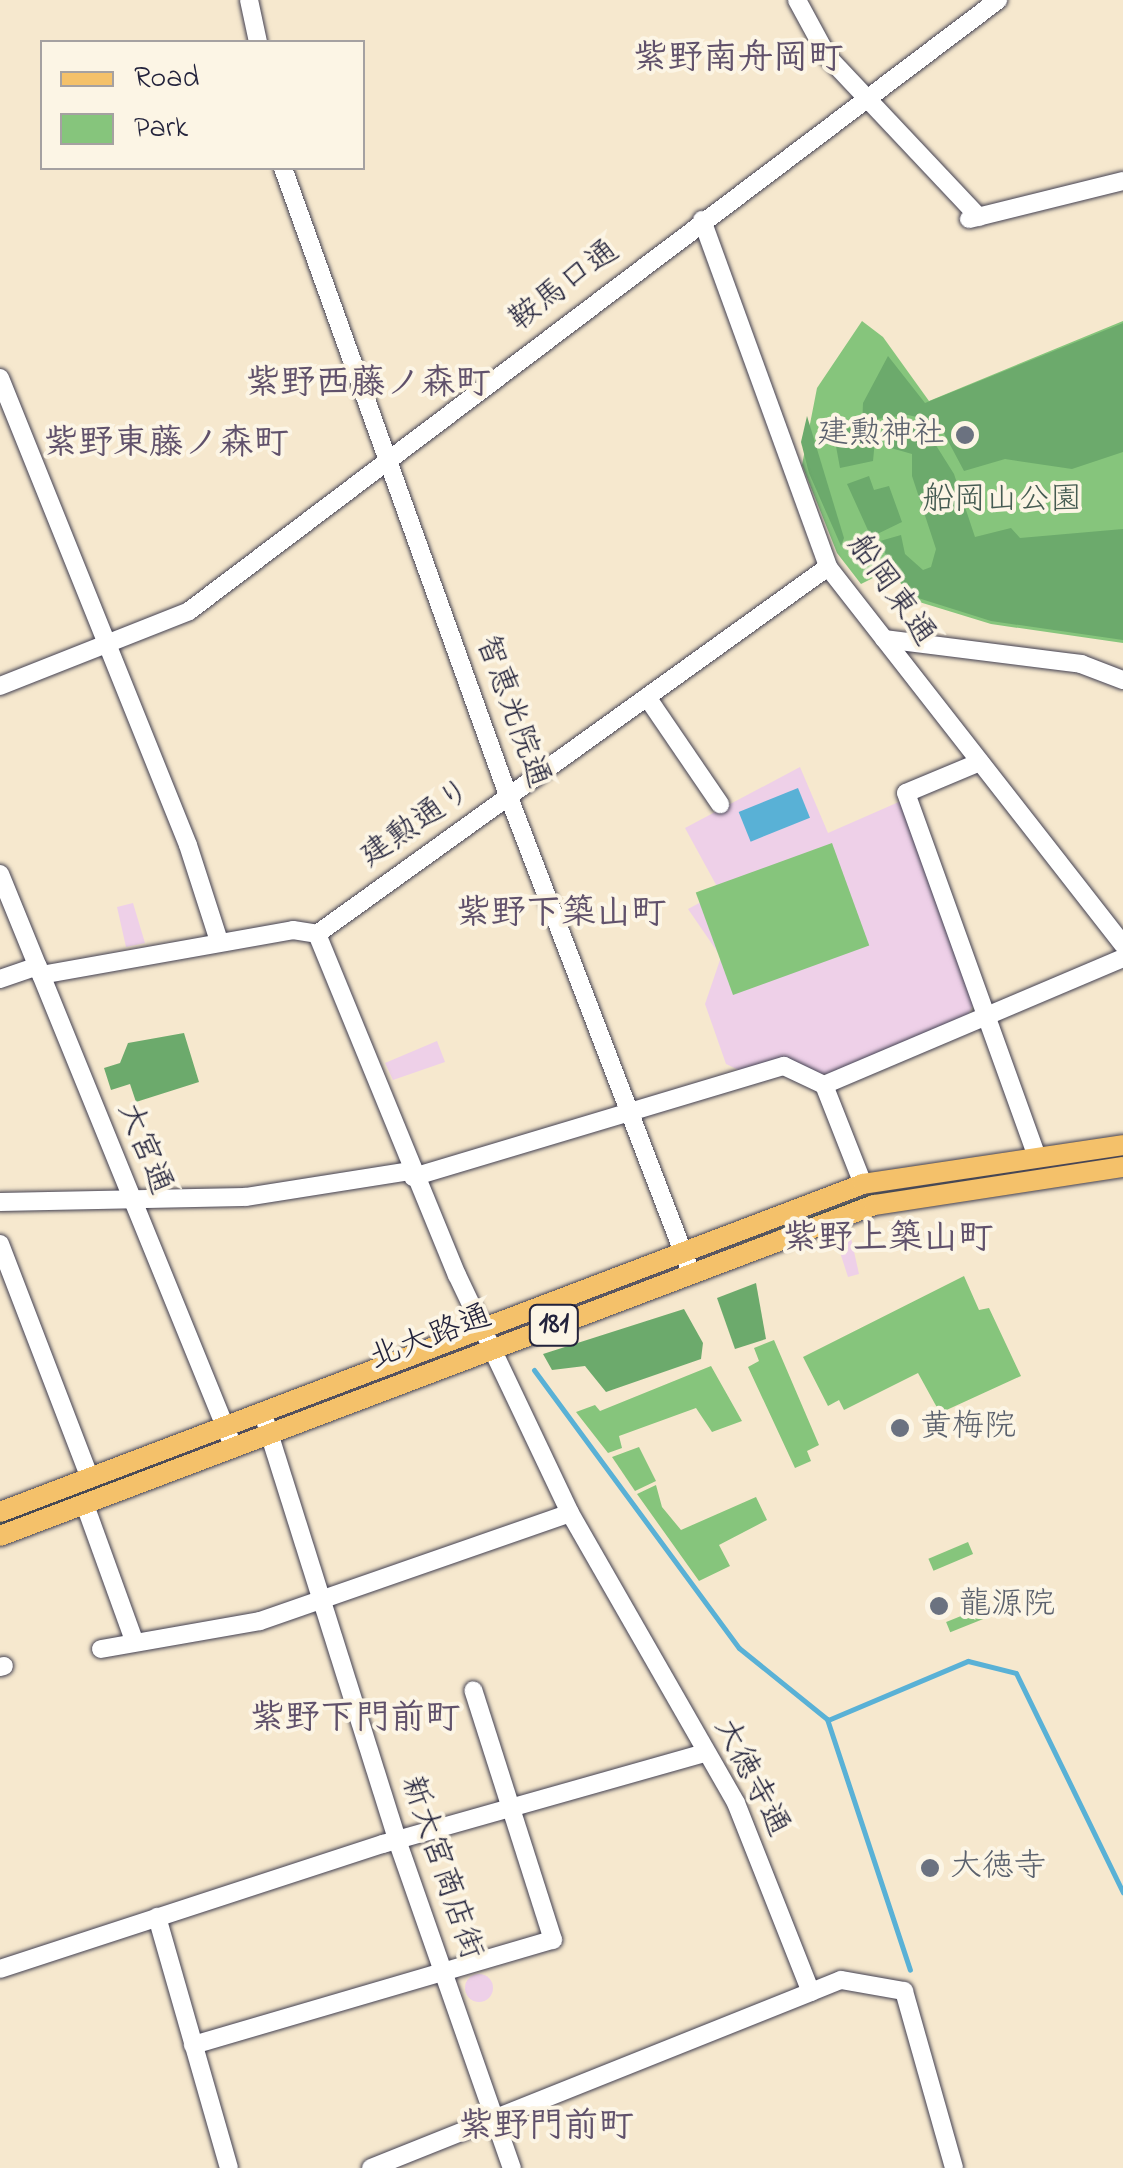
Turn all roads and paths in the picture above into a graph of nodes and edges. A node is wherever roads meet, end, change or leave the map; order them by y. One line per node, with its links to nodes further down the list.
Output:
1 (249, 0): 4 (street)
2 (796, 0): 5 (street)
3 (998, 0): 5 (street, 鞍馬口通)
4 (258, 40)
5 (870, 94): 7 (street); 8 (street, 鞍馬口通)
6 (284, 170): 10 (street, 智恵光院通)
7 (1123, 181)
8 (702, 220): 10 (street, 鞍馬口通); 11 (street, 船岡東通)
9 (0, 378): 13 (street)
10 (388, 460): 13 (street, 鞍馬口通); 18 (street, 智恵光院通)
11 (828, 567): 12 (street, 船岡東通); 16 (street, 建勲通り)
12 (884, 639): 14 (street); 17 (street, 船岡東通)
13 (106, 644): 15 (street, 鞍馬口通); 22 (street)
14 (1123, 680)
15 (0, 686)
16 (648, 697): 18 (street, 建勲通り); 19 (street)
17 (980, 762): 23 (street, 船岡東通); 27 (street)
18 (510, 796): 21 (street, 建勲通り); 29 (street, 智恵光院通)
19 (720, 804)
20 (0, 874): 25 (street, 大宮通)
21 (318, 934): 22 (street); 33 (street, 大徳寺通)
22 (219, 941): 25 (street)
23 (1123, 945)
24 (1123, 958): 27 (street)
25 (39, 971): 26 (street); 35 (street, 大宮通)
26 (0, 980)
27 (985, 1018): 28 (street); 31 (street)
28 (824, 1084): 29 (street); 34 (street)
29 (627, 1112): 33 (street); 38 (street, 智恵光院通)
30 (1123, 1145): 31 (main road, 北大路通 / 181)
31 (1036, 1155): 34 (main road, 北大路通 / 181)
32 (1123, 1167): 39 (main road, 北大路通 / 181)
33 (412, 1174): 35 (street); 40 (street, 大徳寺通)
34 (863, 1184): 38 (main road, 北大路通 / 181)
35 (129, 1195): 36 (street); 42 (street, 大宮通)
36 (0, 1202)
37 (0, 1244): 43 (street)
38 (683, 1252): 39 (street, 智恵光院通); 40 (main road, 北大路通 / 181)
39 (691, 1274): 40 (main road, 北大路通 / 181)
40 (490, 1338): 41 (main road, 北大路通 / 181); 46 (street, 大徳寺通)
41 (266, 1423): 42 (main road, 北大路通 / 181); 48 (street, 新大宮商店街)
42 (229, 1438): 43 (main road, 北大路通 / 181); 44 (main road, 北大路通 / 181)
43 (90, 1478): 45 (main road, 北大路通 / 181)
44 (85, 1506): 47 (main road, 北大路通 / 181); 49 (street)
45 (0, 1512)
46 (570, 1513): 48 (street); 52 (street, 大徳寺通)
47 (0, 1536)
48 (321, 1600): 49 (street); 54 (street, 新大宮商店街)
49 (134, 1640): 50 (street)
50 (101, 1649)
51 (473, 1690): 53 (street)
52 (704, 1753): 53 (street); 58 (street, 大徳寺通)
53 (511, 1806): 54 (street); 57 (street)
54 (397, 1840): 55 (street); 57 (street, 新大宮商店街)
55 (157, 1917): 56 (street); 59 (street)
56 (0, 1969)
57 (443, 1972): 59 (street); 60 (street, 新大宮商店街)
58 (811, 1992): 60 (street); 64 (street)
59 (193, 2045): 61 (street)
60 (494, 2118): 62 (street); 63 (street, 新大宮商店街)
61 (230, 2168)
62 (371, 2168)
63 (512, 2168)
64 (954, 2168)

